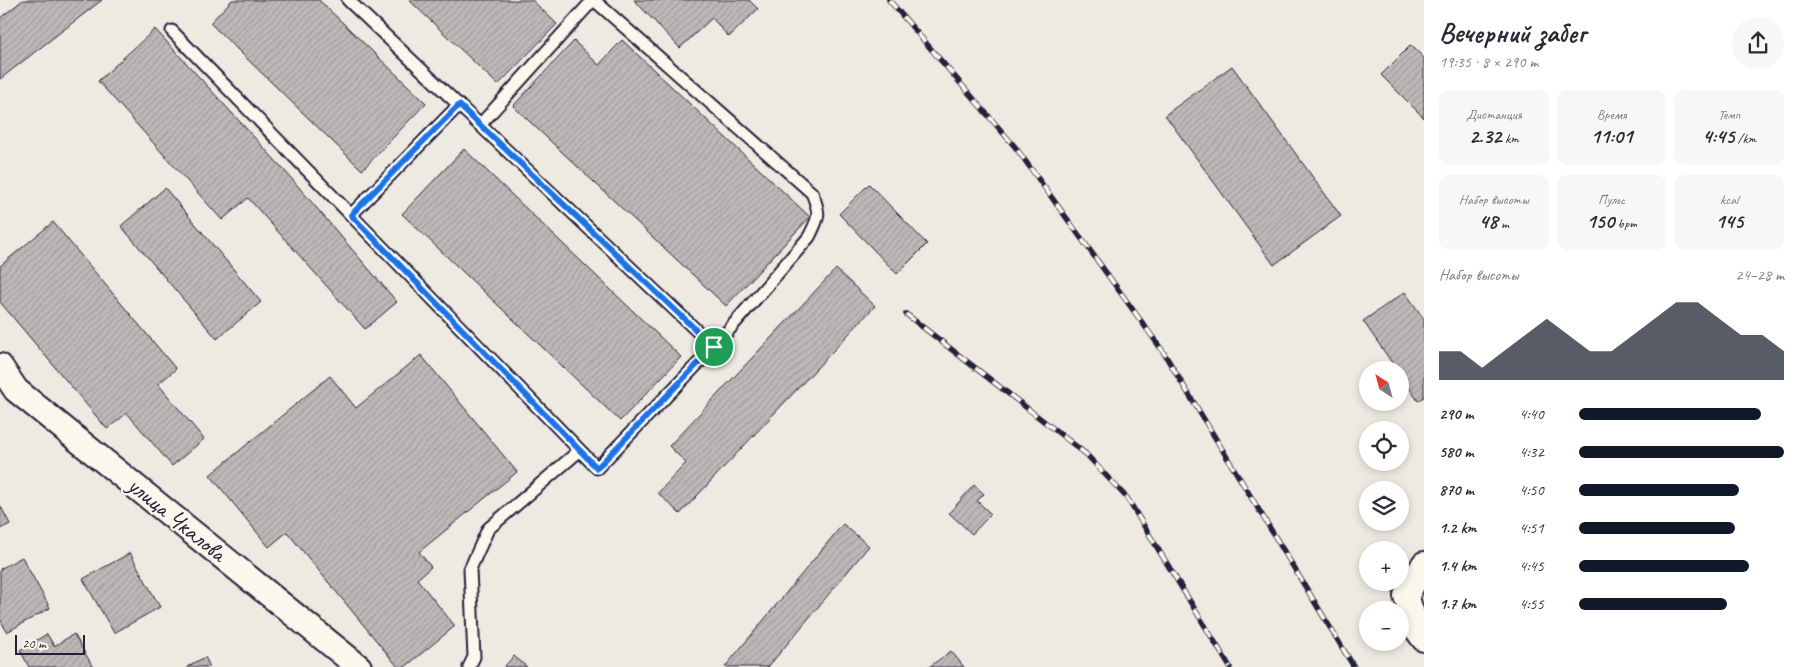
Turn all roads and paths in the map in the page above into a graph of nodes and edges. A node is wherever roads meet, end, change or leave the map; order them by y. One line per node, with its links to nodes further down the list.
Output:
1 (348, 0): 4 (lane)
2 (593, 0): 5 (lane); 7 (lane)
3 (172, 31): 6 (lane)
4 (459, 105): 5 (lane); 6 (lane)
5 (480, 125): 7 (lane)
6 (351, 215): 9 (lane)
7 (714, 347): 9 (lane)
8 (0, 366): 12 (street, улица Чкалова)
9 (579, 451): 13 (lane)
10 (1424, 564): 11 (street)
11 (1424, 639)
12 (360, 667)
13 (469, 667)

